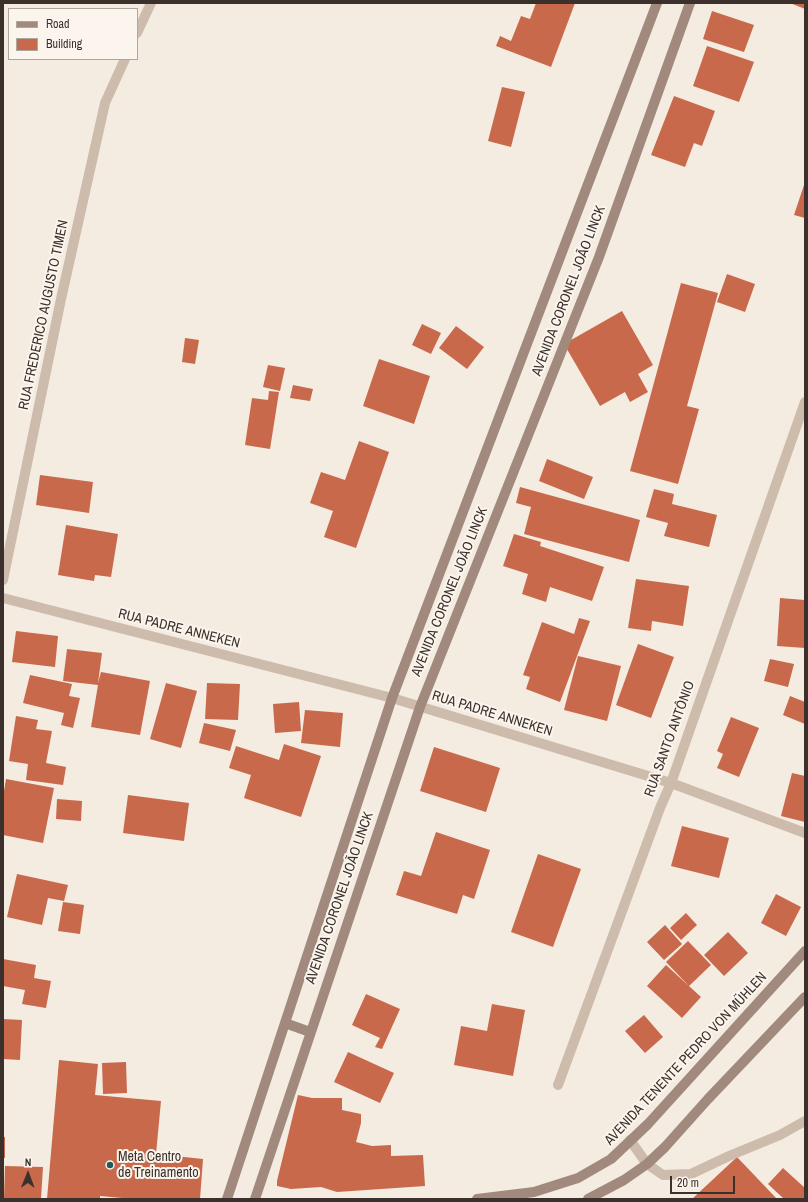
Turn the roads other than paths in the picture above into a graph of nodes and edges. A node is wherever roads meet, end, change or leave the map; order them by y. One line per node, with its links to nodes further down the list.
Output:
1 (151, 3): 4 (street)
2 (657, 3): 9 (main road, AVENIDA CORONEL JOÃO LINCK)
3 (690, 3): 10 (main road, AVENIDA CORONEL JOÃO LINCK)
4 (138, 30)
5 (125, 60): 7 (street, RUA FREDERICO AUGUSTO TIMEN)
6 (805, 402): 11 (street, RUA SANTO ANTÔNIO)
7 (3, 580)
8 (3, 598): 9 (street, RUA PADRE ANNEKEN)
9 (392, 698): 10 (street, RUA PADRE ANNEKEN); 15 (main road, AVENIDA CORONEL JOÃO LINCK)
10 (420, 707): 11 (street, RUA PADRE ANNEKEN); 16 (main road, AVENIDA CORONEL JOÃO LINCK)
11 (671, 783): 12 (street, RUA PADRE ANNEKEN); 17 (street, RUA SANTO ANTÔNIO)
12 (805, 833)
13 (805, 951): 19 (main road, AVENIDA TENENTE PEDRO VON MÜHLEN)
14 (805, 997): 20 (main road)
15 (285, 1023): 16 (main road); 22 (main road, AVENIDA CORONEL JOÃO LINCK)
16 (310, 1032): 23 (main road, AVENIDA CORONEL JOÃO LINCK)
17 (558, 1085)
18 (805, 1121): 20 (street)
19 (630, 1140): 20 (street); 21 (main road, AVENIDA TENENTE PEDRO VON MÜHLEN)
20 (647, 1164): 25 (main road)
21 (533, 1195): 24 (main road, AVENIDA TENENTE PEDRO VON MÜHLEN)
22 (227, 1199)
23 (255, 1199)
24 (477, 1199)
25 (588, 1199)

